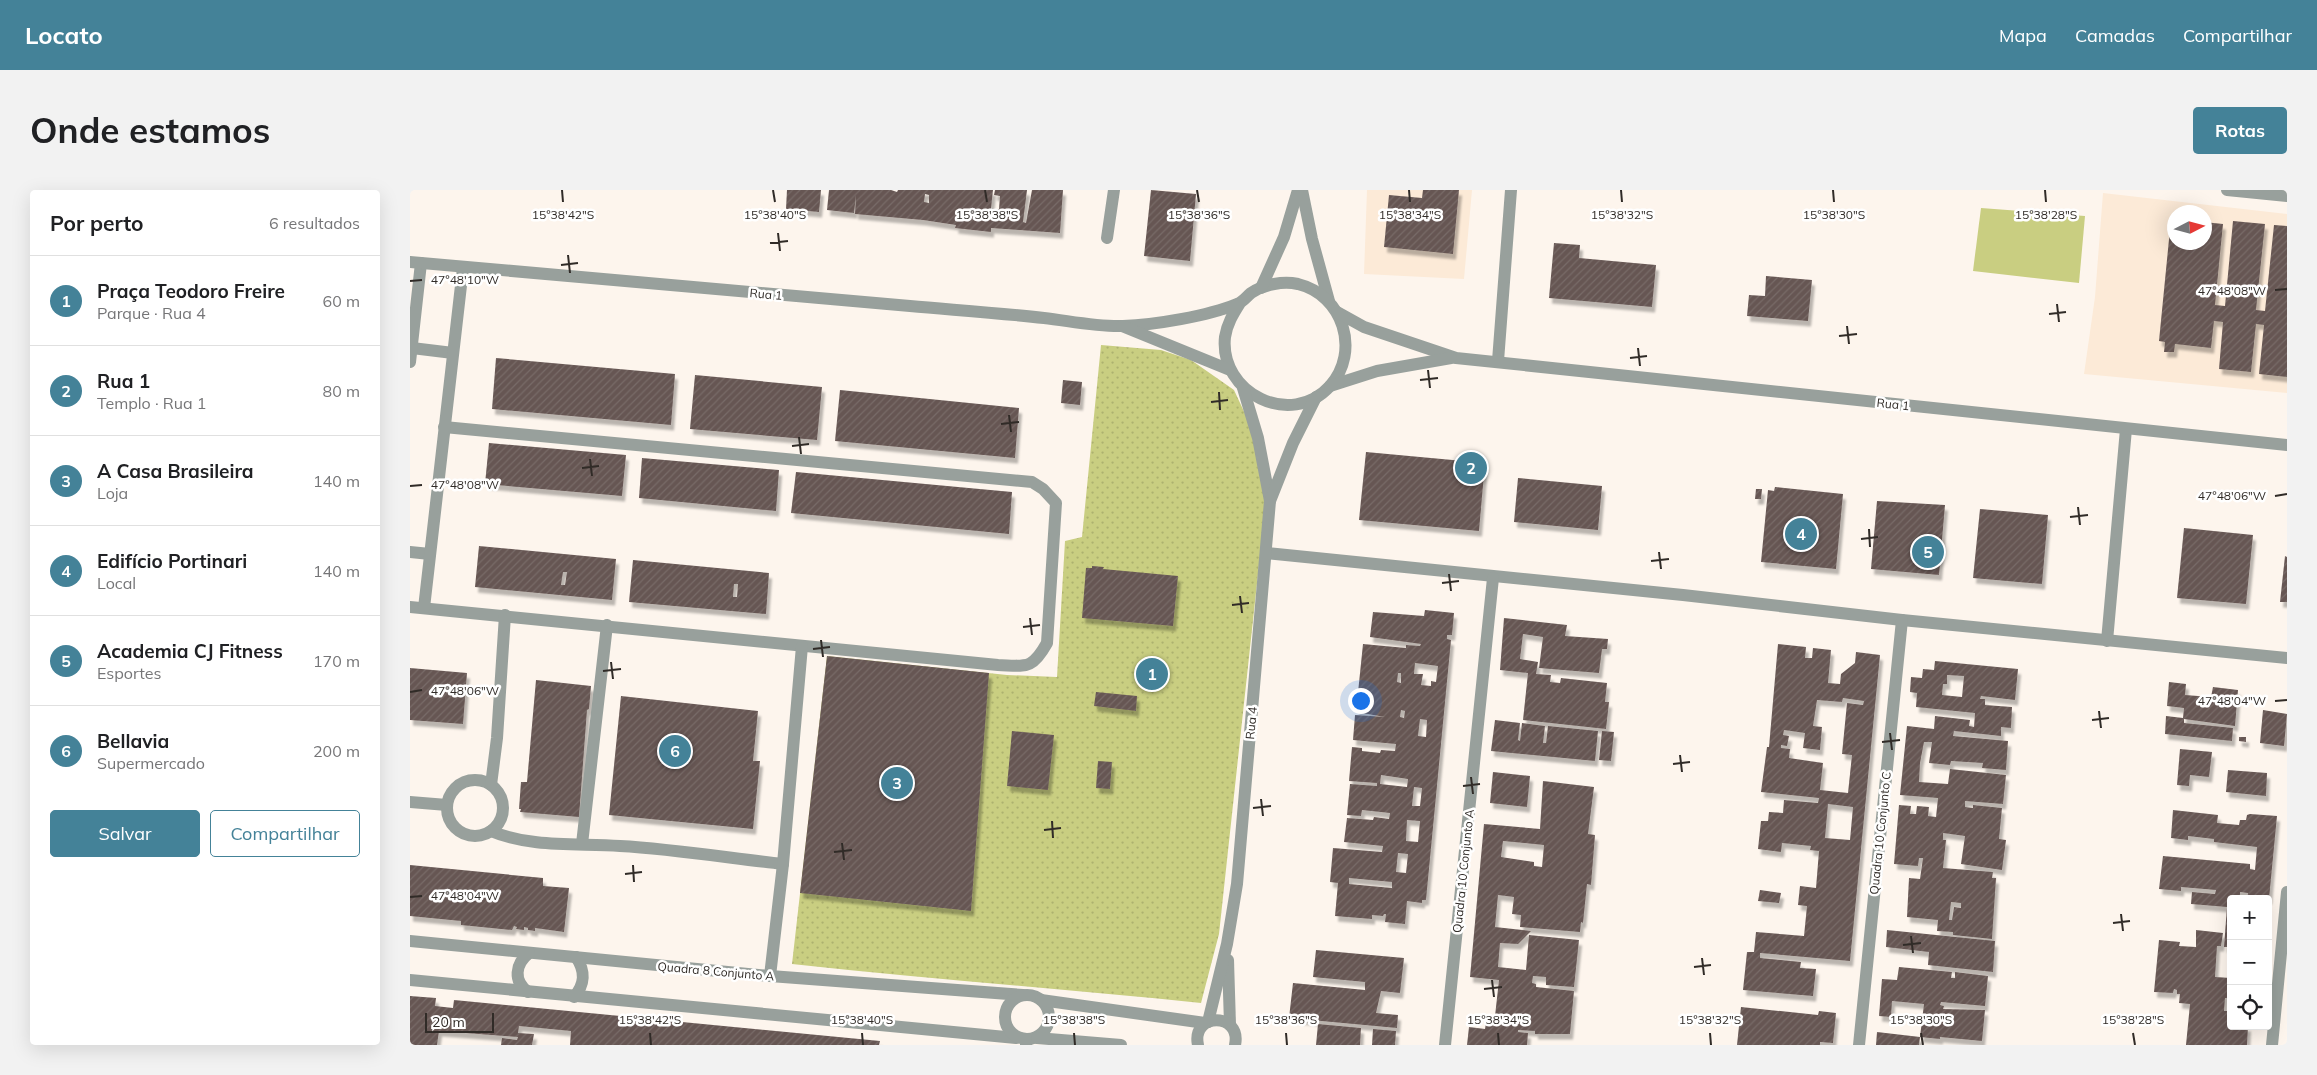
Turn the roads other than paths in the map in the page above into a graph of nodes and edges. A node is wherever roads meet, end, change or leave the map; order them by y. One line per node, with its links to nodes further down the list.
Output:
1 (1114, 190): 7 (street)
2 (1298, 190): 10 (street)
3 (1302, 190): 11 (street)
4 (1511, 190): 18 (street)
5 (2227, 190): 6 (street)
6 (2287, 196)
7 (1108, 238)
8 (416, 262): 9 (street, Rua 1); 15 (street)
9 (463, 268): 14 (street, Rua 1); 16 (street)
10 (1261, 288): 11 (street); 12 (street)
11 (1329, 301): 13 (street)
12 (1240, 303): 14 (street); 20 (street)
13 (1337, 312): 17 (street); 21 (street)
14 (1122, 326): 20 (street)
15 (412, 348): 16 (street); 19 (street)
16 (453, 353): 24 (street)
17 (1456, 358): 18 (street, Rua 1); 21 (street)
18 (1498, 361): 25 (street, Rua 1)
19 (410, 362)
20 (1230, 370): 22 (street)
21 (1330, 386): 23 (street)
22 (1243, 388): 23 (street); 27 (street)
23 (1316, 397): 27 (street)
24 (444, 427): 30 (street); 38 (street)
25 (2126, 429): 26 (street, Rua 1); 37 (street)
26 (2287, 445)
27 (1270, 501): 29 (street, Rua 4)
28 (410, 552): 30 (street)
29 (1266, 553): 31 (street); 48 (street, Rua 4)
30 (430, 554): 33 (street)
31 (1493, 578): 35 (street); 63 (street, Quadra 10 Conjunto A)
32 (410, 607): 33 (street)
33 (424, 608): 34 (street)
34 (505, 615): 36 (street); 40 (street)
35 (1902, 620): 37 (street); 64 (street, Quadra 10 Conjunto C)
36 (607, 625): 38 (street); 44 (street)
37 (2107, 641): 39 (street)
38 (802, 646): 45 (street)
39 (2287, 658)
40 (491, 785): 42 (street); 43 (street)
41 (410, 802): 42 (street)
42 (447, 805): 43 (street)
43 (491, 831): 44 (street)
44 (582, 844): 45 (street)
45 (783, 864): 51 (street)
46 (2287, 892): 65 (street)
47 (410, 941): 49 (street, Quadra 8 Conjunto A)
48 (1228, 944): 57 (street); 58 (street)
49 (529, 953): 50 (street, Quadra 8 Conjunto A); 53 (street)
50 (576, 958): 51 (street, Quadra 8 Conjunto A); 55 (street)
51 (770, 976): 54 (street, Quadra 8 Conjunto A)
52 (410, 980): 53 (street)
53 (528, 992): 55 (street)
54 (1023, 995): 56 (street); 59 (street)
55 (574, 997): 59 (street)
56 (1042, 1000): 57 (street); 59 (street)
57 (1206, 1022): 58 (street); 61 (street)
58 (1230, 1025): 62 (street)
59 (1026, 1040): 60 (street)
60 (1121, 1045)
61 (1198, 1045)
62 (1235, 1045)
63 (1445, 1045)
64 (1859, 1045)
65 (2272, 1045)

